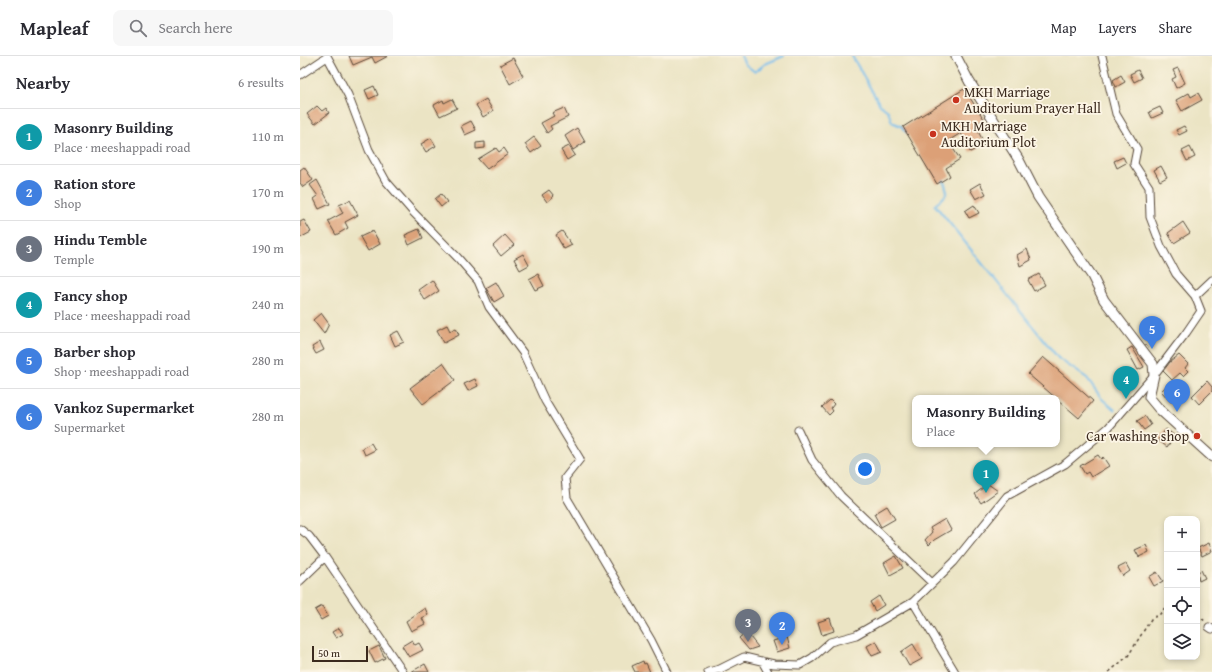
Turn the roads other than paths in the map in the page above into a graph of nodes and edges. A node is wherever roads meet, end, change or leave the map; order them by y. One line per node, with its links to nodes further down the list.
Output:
1 (327, 56): 4 (street); 17 (street)
2 (956, 56): 7 (main road)
3 (1102, 56): 6 (street)
4 (300, 75)
5 (1212, 280): 6 (street)
6 (1195, 296): 7 (street)
7 (1154, 375): 9 (main road); 13 (street)
8 (798, 430): 13 (street)
9 (1212, 457)
10 (300, 529): 11 (street)
11 (326, 557): 12 (street); 16 (street)
12 (300, 581)
13 (932, 583): 14 (street)
14 (913, 602): 15 (street); 20 (street)
15 (762, 661): 18 (street); 19 (street)
16 (403, 672)
17 (667, 672)
18 (708, 672)
19 (768, 672)
20 (955, 672)

